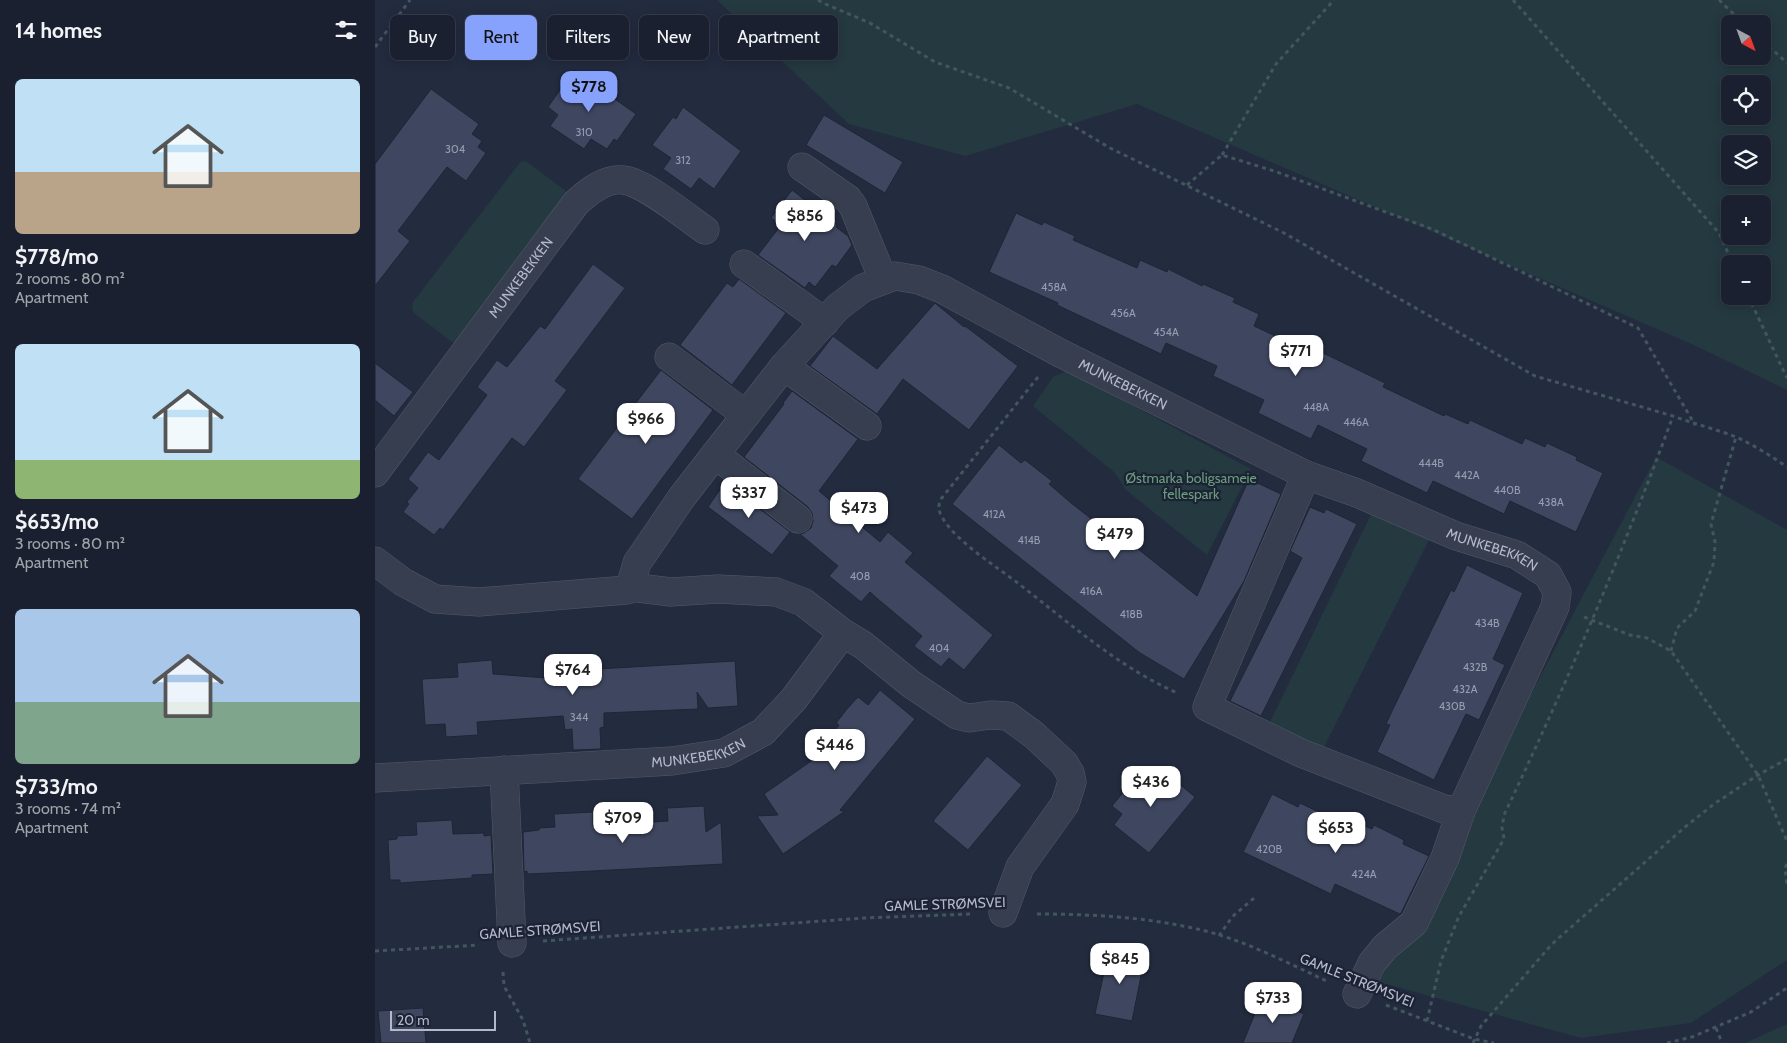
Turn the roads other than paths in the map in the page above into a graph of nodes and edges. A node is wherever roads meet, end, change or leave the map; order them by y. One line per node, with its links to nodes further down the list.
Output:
1 (802, 167): 4 (lane)
2 (705, 230): 11 (lane, MUNKEBEKKEN)
3 (744, 264): 5 (lane)
4 (883, 280): 5 (lane, MUNKEBEKKEN); 12 (lane, MUNKEBEKKEN)
5 (825, 322): 7 (lane, MUNKEBEKKEN)
6 (669, 356): 8 (lane)
7 (784, 366): 8 (lane, MUNKEBEKKEN); 9 (lane)
8 (746, 415): 10 (lane, MUNKEBEKKEN)
9 (867, 426)
10 (715, 454): 13 (lane); 15 (lane, MUNKEBEKKEN)
11 (375, 473)
12 (1305, 475): 19 (lane, MUNKEBEKKEN); 19 (lane)
13 (798, 519)
14 (375, 561): 15 (lane)
15 (630, 587): 16 (lane)
16 (843, 633): 17 (lane, MUNKEBEKKEN); 20 (lane)
17 (504, 770): 18 (lane, MUNKEBEKKEN); 21 (lane)
18 (375, 778)
19 (1461, 811): 22 (lane)
20 (1003, 913)
21 (506, 944)
22 (1357, 994)

